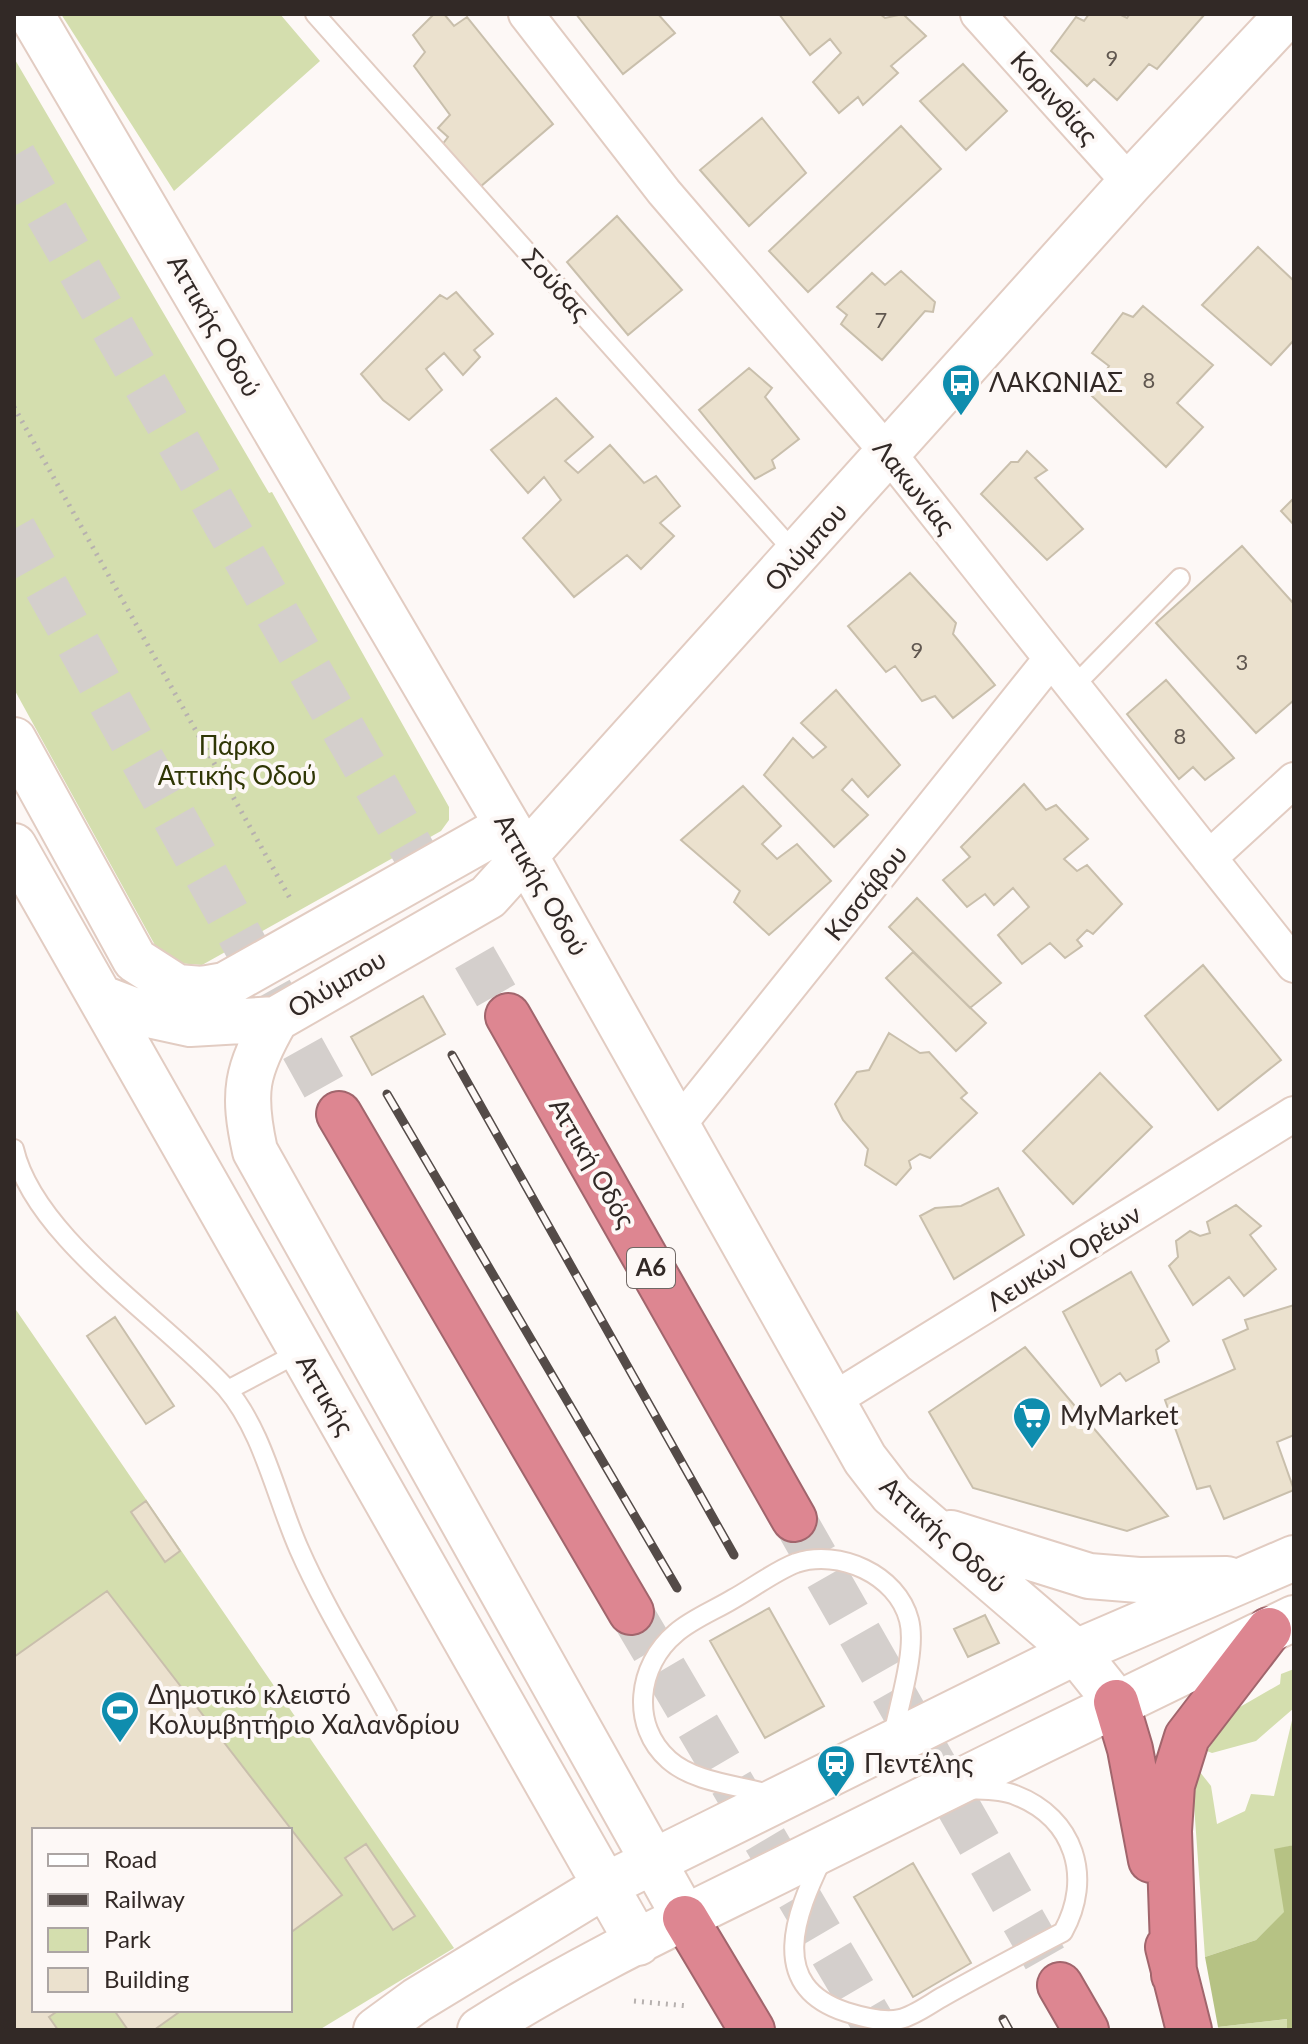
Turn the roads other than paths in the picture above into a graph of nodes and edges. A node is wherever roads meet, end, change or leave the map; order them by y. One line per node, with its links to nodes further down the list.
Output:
1 (31, 14): 14 (main road, Αττικής Οδού)
2 (315, 14): 8 (lane, Σούδας)
3 (526, 14): 7 (street, Λακωνίας)
4 (978, 14): 6 (street, Κορινθίας)
5 (1288, 14): 6 (main road, Ολύμπου)
6 (1130, 183): 7 (main road, Ολύμπου)
7 (889, 454): 8 (main road, Ολύμπου); 10 (street, Λακωνίας)
8 (798, 556): 14 (main road, Ολύμπου)
9 (1180, 578): 11 (lane)
10 (1051, 659): 11 (street, Λακωνίας); 23 (street, Κισσάβου)
11 (1074, 686): 16 (street, Λακωνίας)
12 (14, 740): 14 (main road)
13 (1294, 780): 16 (street)
14 (516, 842): 20 (main road, Ολύμπου); 23 (main road, Αττικής Οδού)
15 (14, 846): 18 (main road, Αττικής)
16 (1209, 858): 17 (street, Λακωνίας)
17 (1294, 965)
18 (102, 998): 20 (main road); 26 (main road, Αττικής)
19 (508, 1016): 29 (highway, Αττική Οδός / Α6)
20 (276, 1019): 25 (main road)
21 (339, 1114): 33 (highway)
22 (1294, 1114): 28 (street, Λευκών Ορέων)
23 (679, 1124): 28 (main road, Αττικής Οδού)
24 (14, 1149): 27 (lane)
25 (351, 1326): 26 (main road); 42 (main road)
26 (300, 1352): 27 (lane); 43 (main road, Αττικής)
27 (228, 1390): 37 (lane)
28 (833, 1400): 30 (main road, Αττικής Οδού)
29 (794, 1519)
30 (925, 1524): 32 (main road); 35 (main road, Αττικής Οδού)
31 (1294, 1558): 32 (main road)
32 (1250, 1578): 35 (main road)
33 (631, 1612)
34 (1282, 1624): 36 (main road); 46 (highway)
35 (1076, 1652): 36 (main road, Αττικής Οδού); 38 (main road)
36 (1116, 1702): 39 (main road); 46 (highway)
37 (388, 1715)
38 (892, 1743): 40 (main road); 40 (lane)
39 (947, 1787): 41 (main road); 41 (lane)
40 (782, 1798): 42 (main road)
41 (828, 1846): 44 (main road)
42 (654, 1860): 43 (main road); 44 (main road)
43 (606, 1885): 45 (main road, Αττικής); 48 (main road)
44 (685, 1918): 45 (main road); 50 (highway)
45 (638, 1943): 49 (main road)
46 (1174, 1975): 52 (highway)
47 (1060, 1985): 51 (highway)
48 (376, 2030)
49 (480, 2030)
50 (752, 2030)
51 (1086, 2030)
52 (1189, 2030)

